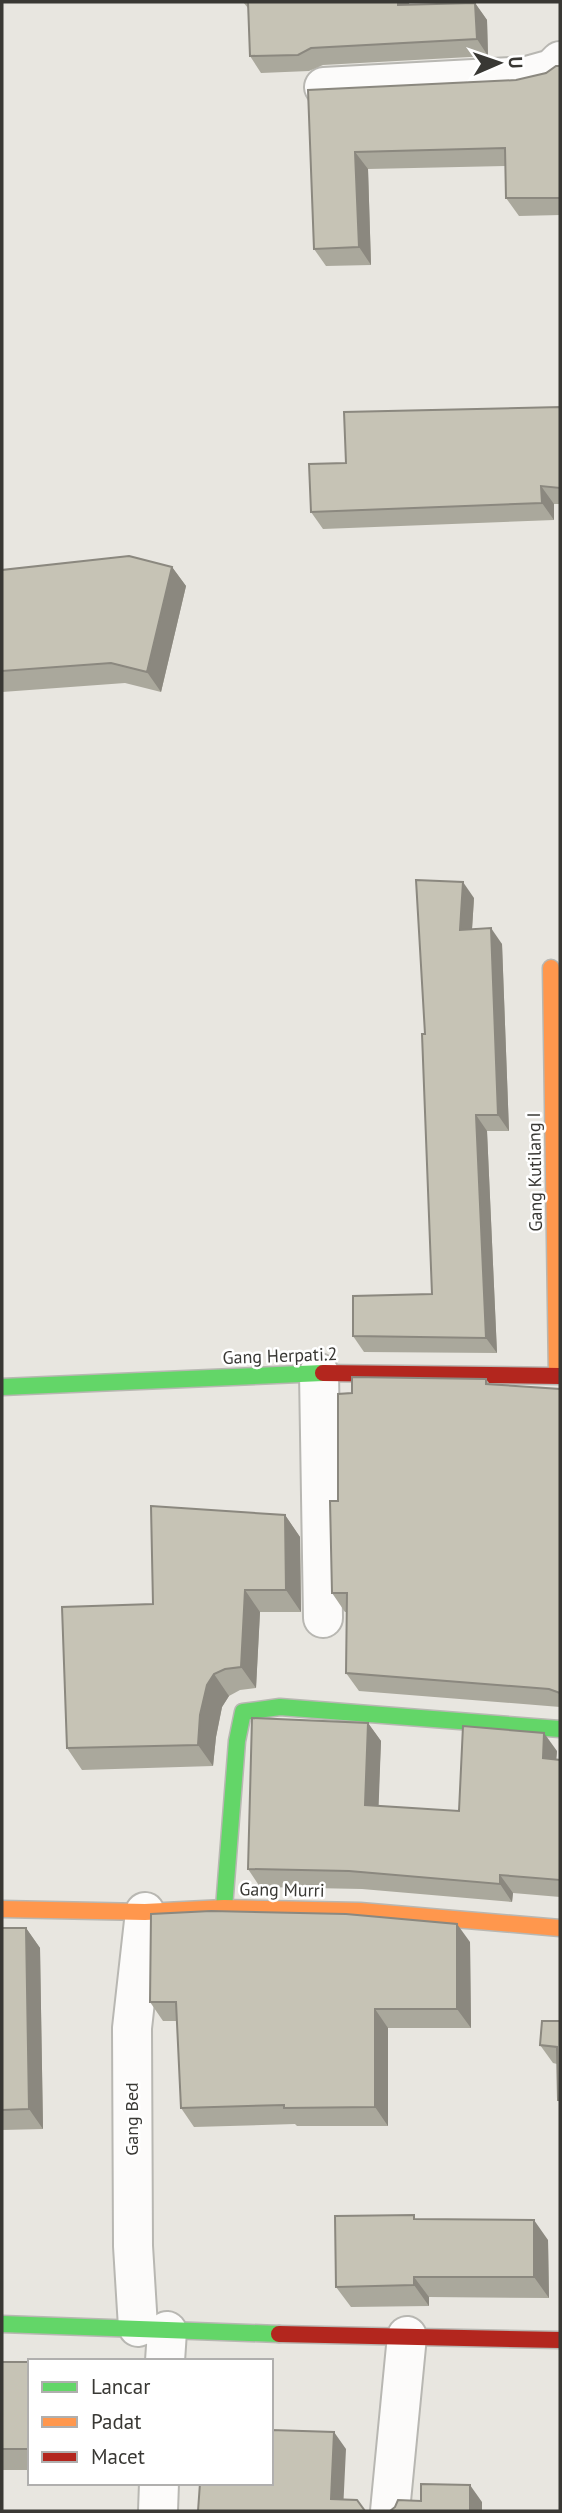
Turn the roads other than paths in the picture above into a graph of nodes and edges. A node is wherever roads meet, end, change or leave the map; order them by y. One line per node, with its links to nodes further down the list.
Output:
1 (560, 61): 2 (street)
2 (324, 87)
3 (551, 968): 5 (street, Gang Kutilang I)
4 (319, 1373): 5 (street, Gang Herpati.2); 6 (street, Gang Herpati.2); 7 (street)
5 (559, 1375)
6 (2, 1387)
7 (323, 1618)
8 (560, 1729): 9 (street)
9 (223, 1908): 11 (street, Gang Murri); 12 (street, Gang Murri)
10 (2, 1909): 11 (street, Gang Murri)
11 (145, 1912): 15 (street, Gang Bed)
12 (560, 1928)
13 (2, 2324): 15 (street)
14 (407, 2336): 15 (street); 16 (street); 19 (street)
15 (157, 2340)
16 (560, 2340)
17 (159, 2485): 18 (street)
18 (158, 2511)
19 (390, 2511)

